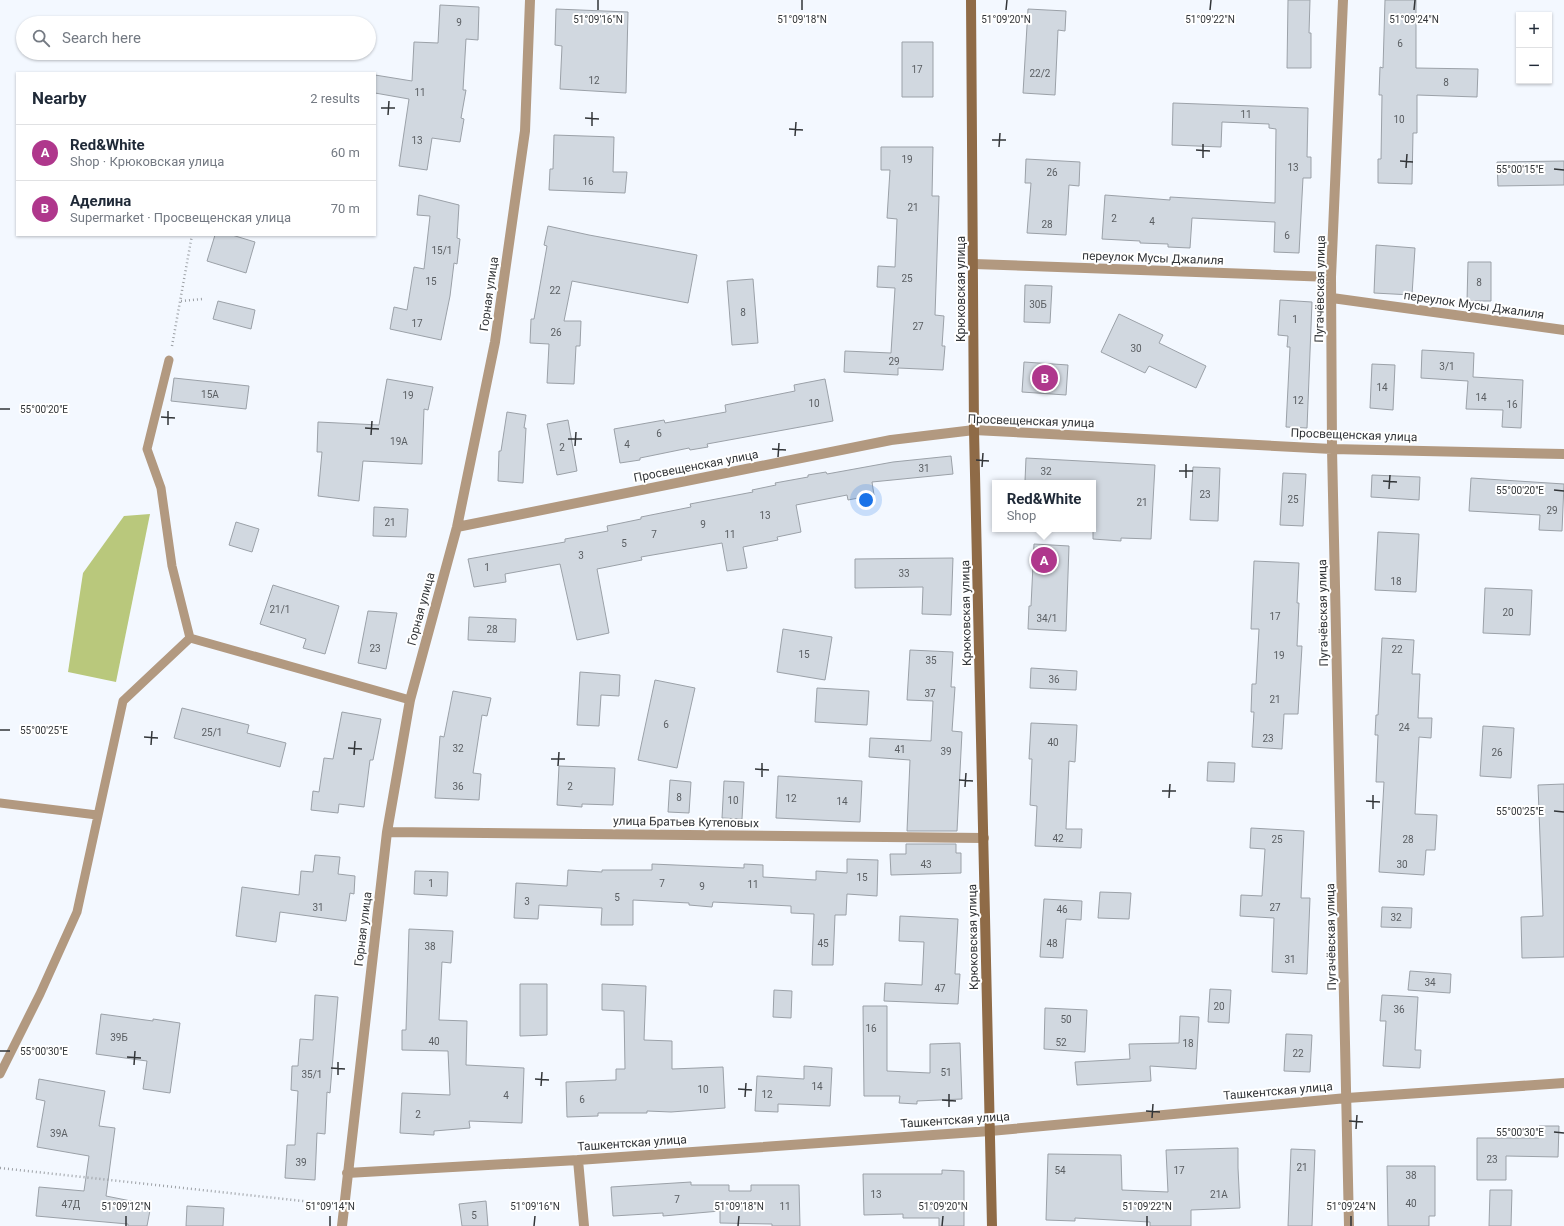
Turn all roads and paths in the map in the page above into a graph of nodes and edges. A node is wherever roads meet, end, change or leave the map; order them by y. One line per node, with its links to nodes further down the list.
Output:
1 (530, 0): 15 (street, Горная улица)
2 (971, 0): 5 (street, Крюковская улица)
3 (1343, 0): 6 (street, Пугачёвская улица)
4 (192, 236): 9 (path)
5 (974, 264): 6 (street, переулок Мусы Джалиля); 12 (street, Крюковская улица)
6 (1332, 277): 7 (street, Пугачёвская улица)
7 (1332, 298): 10 (street, переулок Мусы Джалиля); 13 (street, Пугачёвская улица)
8 (203, 299): 9 (path)
9 (181, 301): 11 (path)
10 (1564, 330)
11 (169, 360): 16 (lane)
12 (974, 430): 13 (street, Просвещенская улица); 15 (street, Просвещенская улица); 21 (street, Крюковская улица)
13 (1332, 449): 14 (street, Просвещенская улица); 24 (street, Пугачёвская улица)
14 (1564, 454)
15 (457, 527): 17 (street, Горная улица)
16 (190, 638): 17 (lane); 19 (lane)
17 (410, 700): 20 (street, Горная улица)
18 (0, 804): 19 (lane)
19 (98, 815): 22 (lane)
20 (387, 832): 21 (street, улица Братьев Кутеповых); 28 (street, Горная улица)
21 (984, 838): 25 (street, Крюковская улица)
22 (0, 1074)
23 (1564, 1083): 24 (street, Ташкентская улица)
24 (1347, 1098): 25 (street, Ташкентская улица); 33 (street, Пугачёвская улица)
25 (990, 1131): 26 (street, Ташкентская улица); 32 (street, Крюковская улица)
26 (578, 1160): 28 (street, Ташкентская улица); 31 (street)
27 (0, 1168): 29 (path)
28 (347, 1173): 29 (street, Горная улица)
29 (344, 1206): 30 (street, Горная улица)
30 (342, 1226)
31 (584, 1226)
32 (992, 1226)
33 (1349, 1226)

